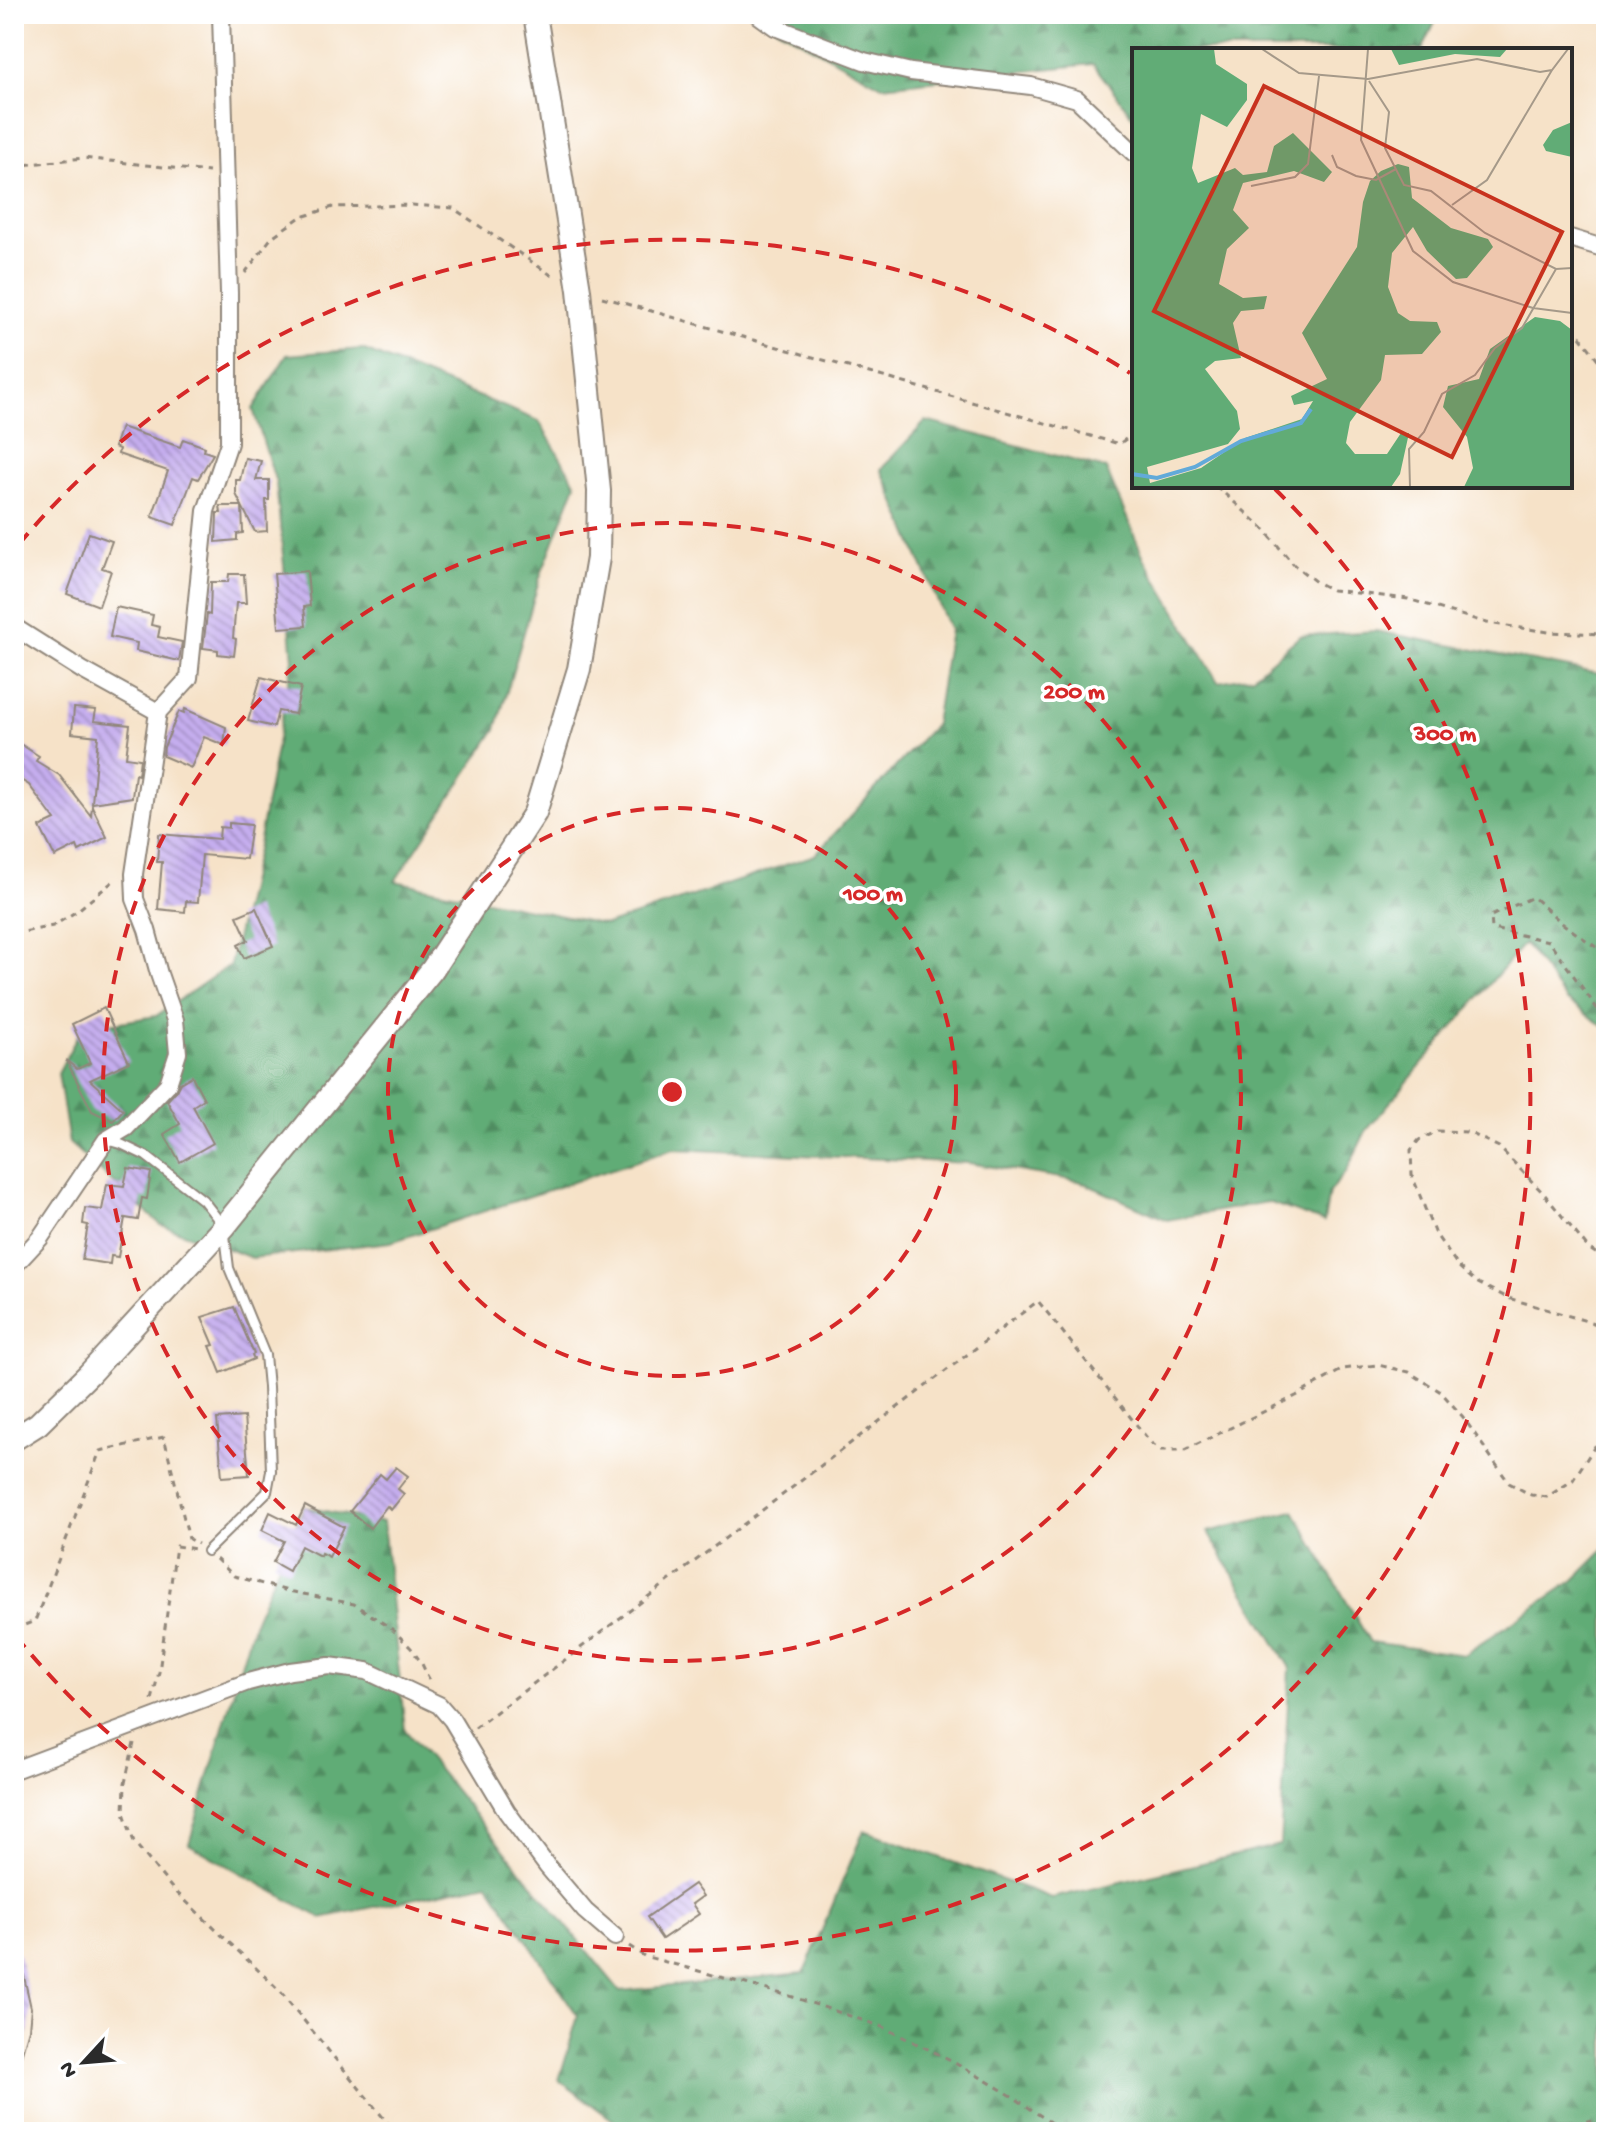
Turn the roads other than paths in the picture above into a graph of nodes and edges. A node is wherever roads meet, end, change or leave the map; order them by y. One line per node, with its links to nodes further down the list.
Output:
1 (221, 14): 8 (street)
2 (535, 14): 10 (street)
3 (757, 14): 4 (street)
4 (1132, 151)
5 (1572, 239): 6 (street)
6 (1606, 249)
7 (14, 627): 8 (street)
8 (158, 712): 9 (street)
9 (106, 1140): 10 (lane); 11 (street)
10 (224, 1227): 12 (street); 13 (lane)
11 (14, 1266)
12 (14, 1439)
13 (207, 1551)
14 (14, 1770): 15 (street)
15 (615, 1937)

